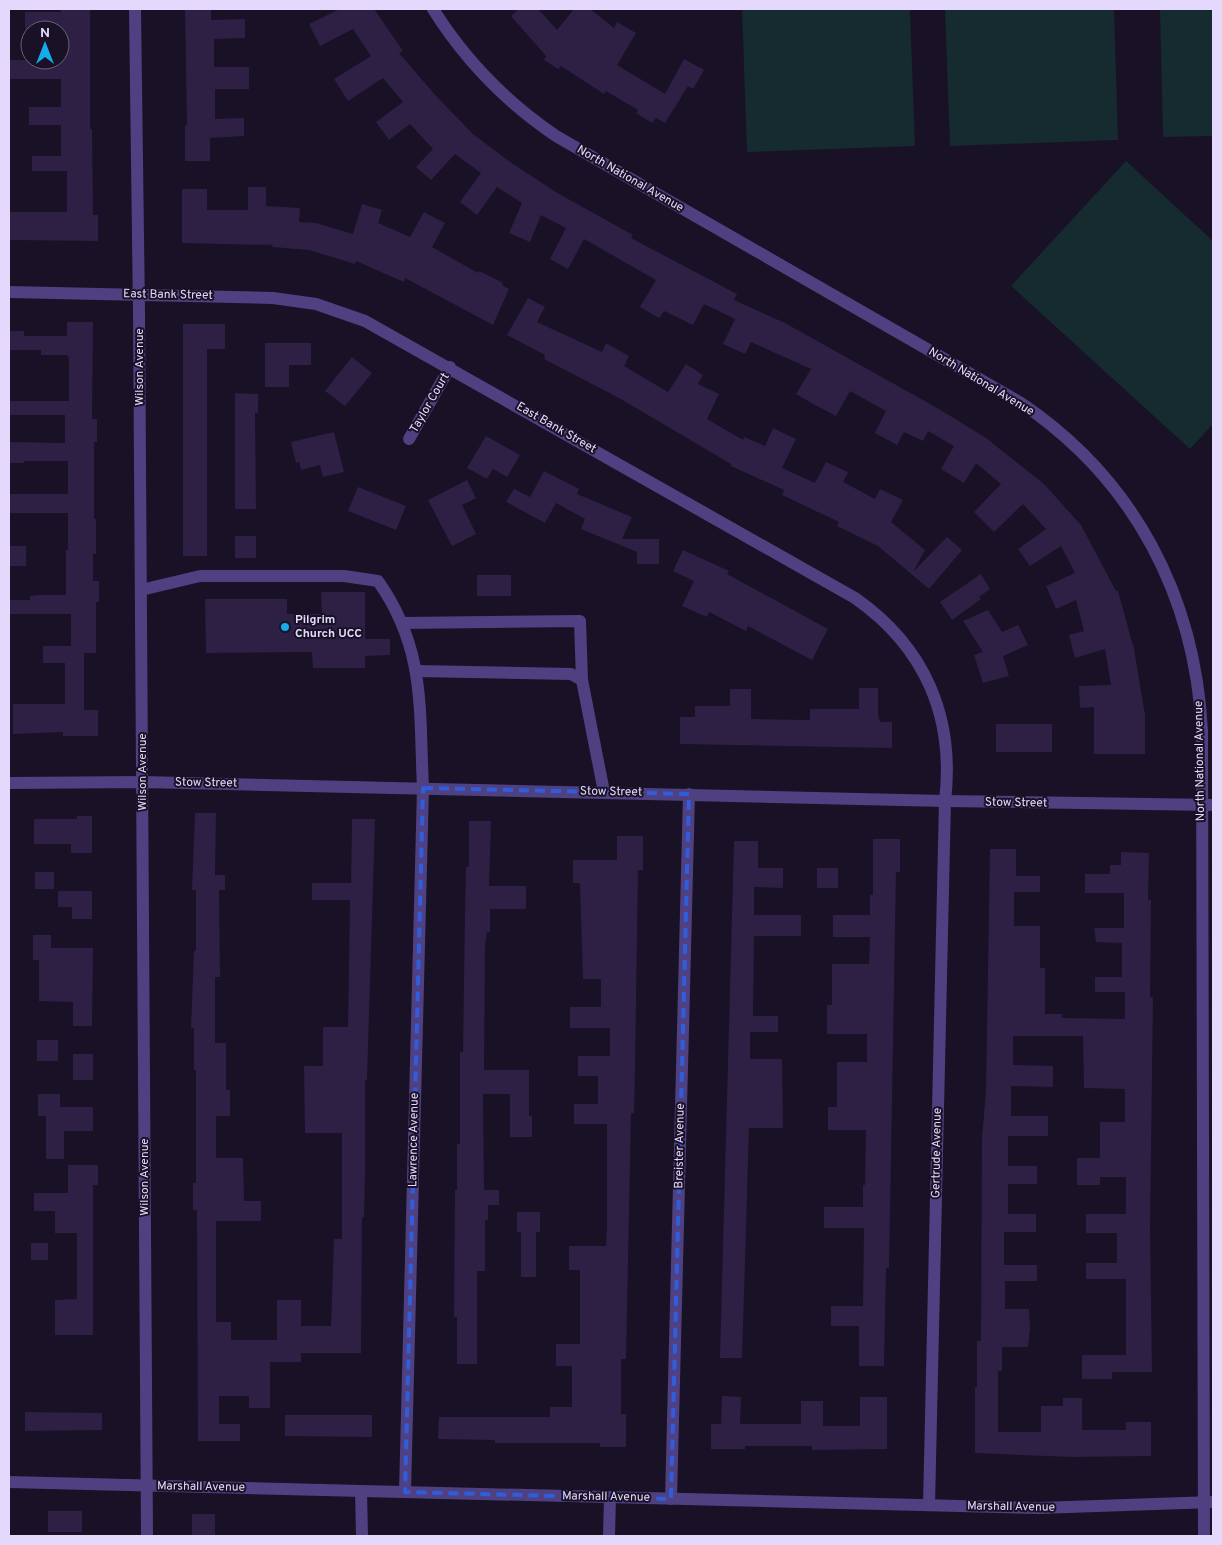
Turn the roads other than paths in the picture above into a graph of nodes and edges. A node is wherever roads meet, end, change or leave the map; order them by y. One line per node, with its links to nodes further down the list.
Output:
1 (135, 9): 4 (street, Wilson Avenue)
2 (432, 9): 17 (street, North National Avenue)
3 (9, 292): 4 (street, East Bank Street)
4 (139, 295): 5 (street, East Bank Street); 7 (street, Wilson Avenue)
5 (450, 367): 6 (street, Taylor Court); 16 (street, East Bank Street)
6 (409, 439)
7 (141, 590): 8 (street, Lawrence Avenue); 11 (street, Wilson Avenue)
8 (402, 623): 9 (street, Lawrence Avenue); 10 (street)
9 (416, 671): 10 (street); 13 (street, Lawrence Avenue)
10 (576, 677): 14 (street)
11 (143, 782): 12 (street, Stow Street); 13 (street, Stow Street); 20 (street, Wilson Avenue)
12 (9, 783)
13 (423, 788): 14 (street, Stow Street); 22 (street, Lawrence Avenue)
14 (604, 792): 15 (street, Stow Street)
15 (689, 794): 16 (street, Stow Street); 24 (street, Breister Avenue)
16 (945, 802): 17 (street, Stow Street); 26 (street, Gertrude Avenue)
17 (1207, 805): 18 (street, North National Avenue)
18 (1208, 1088): 25 (street, North National Avenue)
19 (9, 1482): 20 (street, Marshall Avenue)
20 (147, 1485): 21 (street, Marshall Avenue); 27 (street, Wilson Avenue)
21 (361, 1491): 22 (street, Marshall Avenue); 28 (street)
22 (406, 1492): 23 (street, Marshall Avenue)
23 (610, 1497): 24 (street, Marshall Avenue); 29 (street)
24 (671, 1499): 26 (street, Marshall Avenue)
25 (1208, 1502): 26 (street, Marshall Avenue); 30 (street, North National Avenue)
26 (929, 1505)
27 (147, 1536)
28 (362, 1536)
29 (610, 1536)
30 (1204, 1536)

